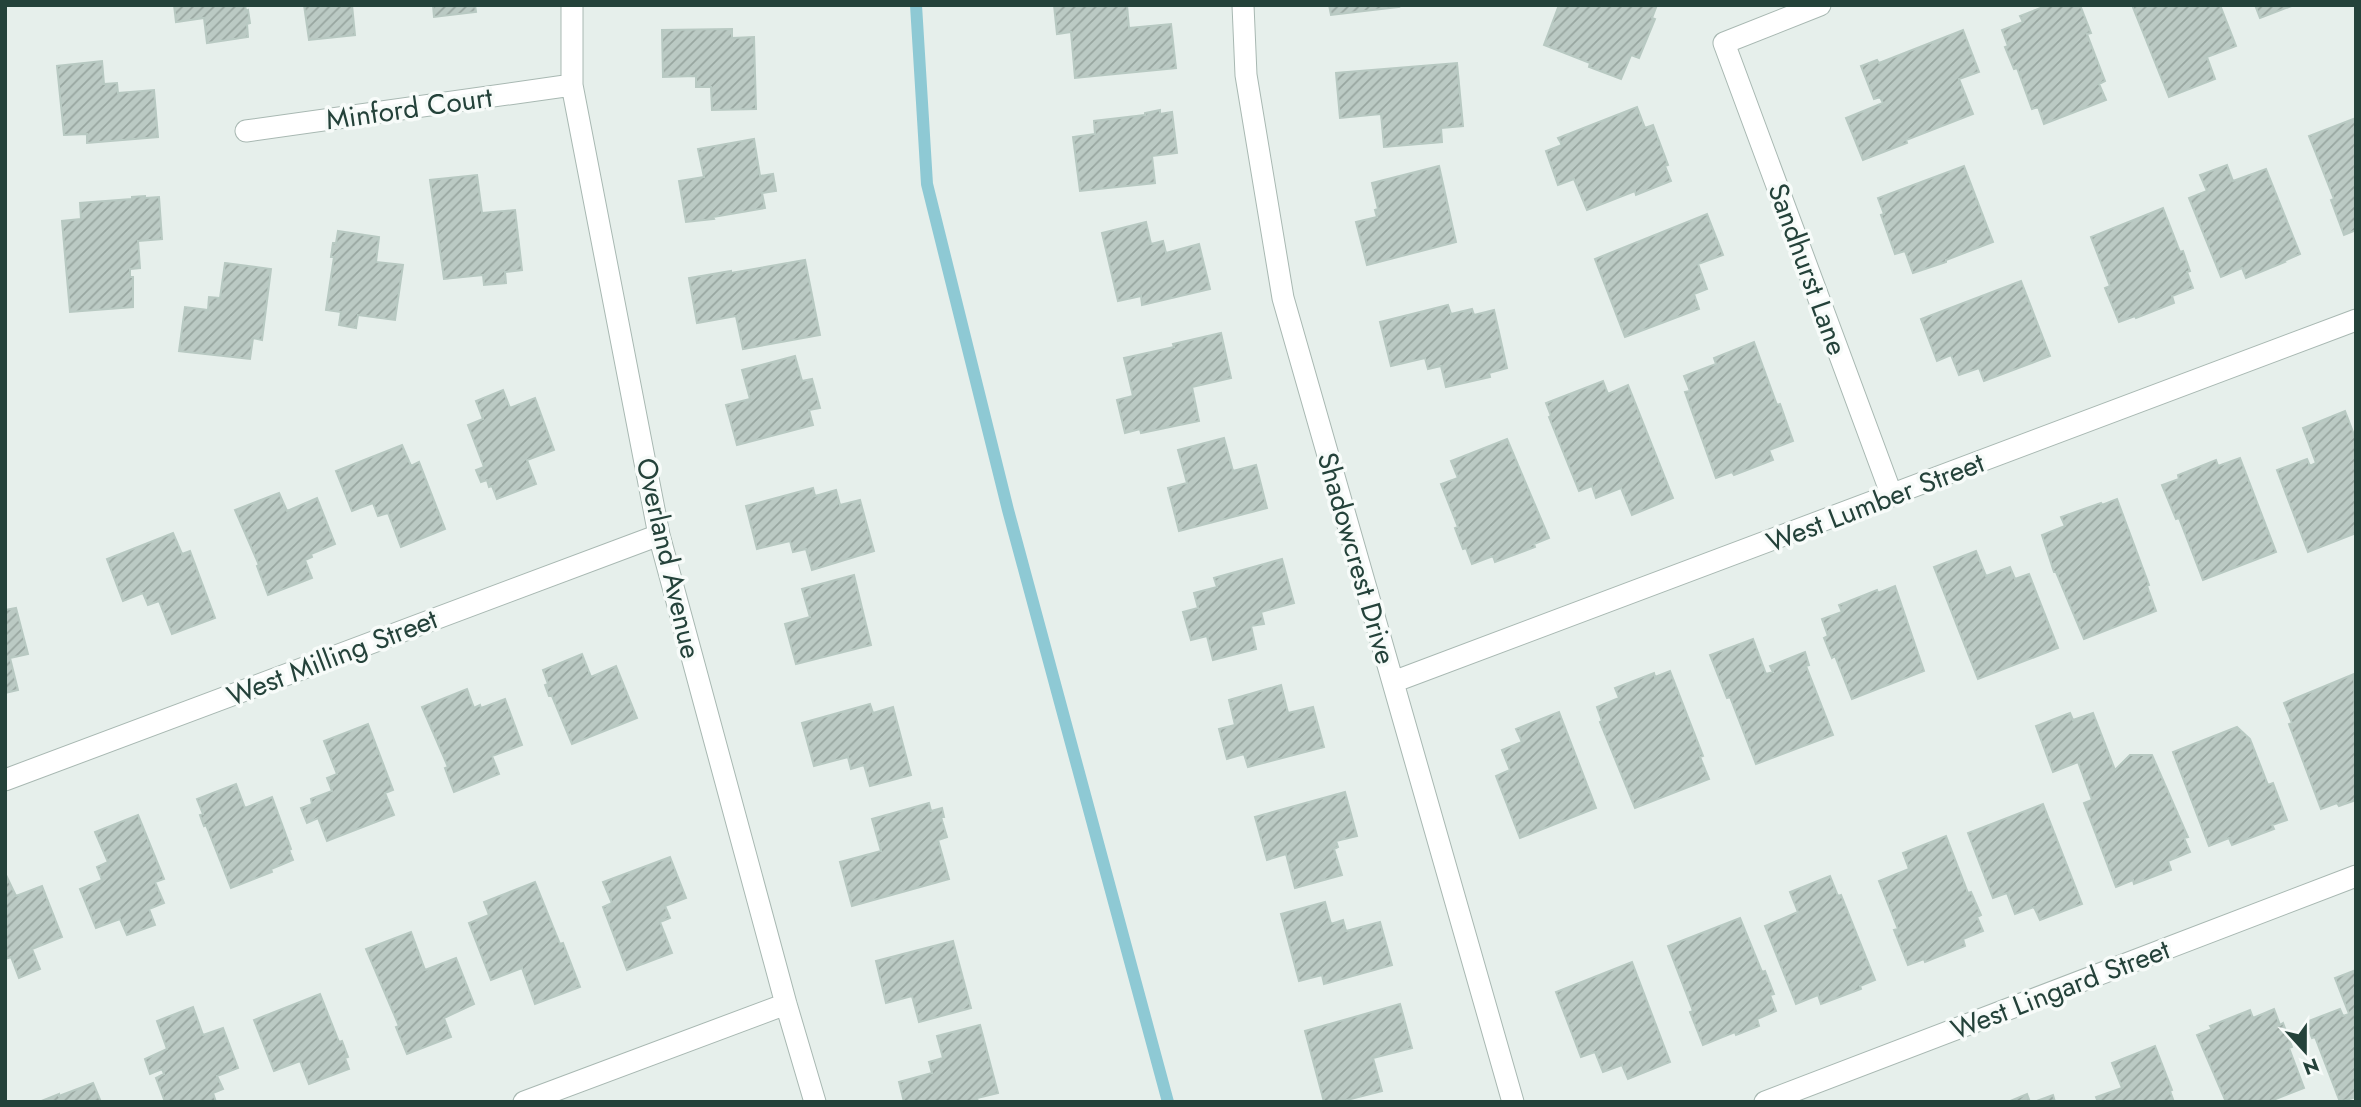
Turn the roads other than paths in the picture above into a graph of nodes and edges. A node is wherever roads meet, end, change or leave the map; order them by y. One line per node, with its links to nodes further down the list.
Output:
1 (572, 5): 4 (street, Overland Avenue)
2 (1243, 5): 9 (street, Shadowcrest Drive)
3 (1821, 5): 7 (street, Sandhurst Lane)
4 (572, 85): 5 (street, Minford Court); 8 (street, Overland Avenue)
5 (246, 131)
6 (2356, 320): 7 (street, West Lumber Street)
7 (1892, 496): 9 (street, West Lumber Street)
8 (659, 535): 10 (street, West Milling Street); 12 (street, Overland Avenue)
9 (1393, 682): 15 (street, Shadowcrest Drive)
10 (5, 780)
11 (2356, 876): 16 (street, West Lingard Street)
12 (786, 1004): 13 (street); 14 (street, Overland Avenue)
13 (524, 1102)
14 (815, 1102)
15 (1513, 1102)
16 (1765, 1102)

